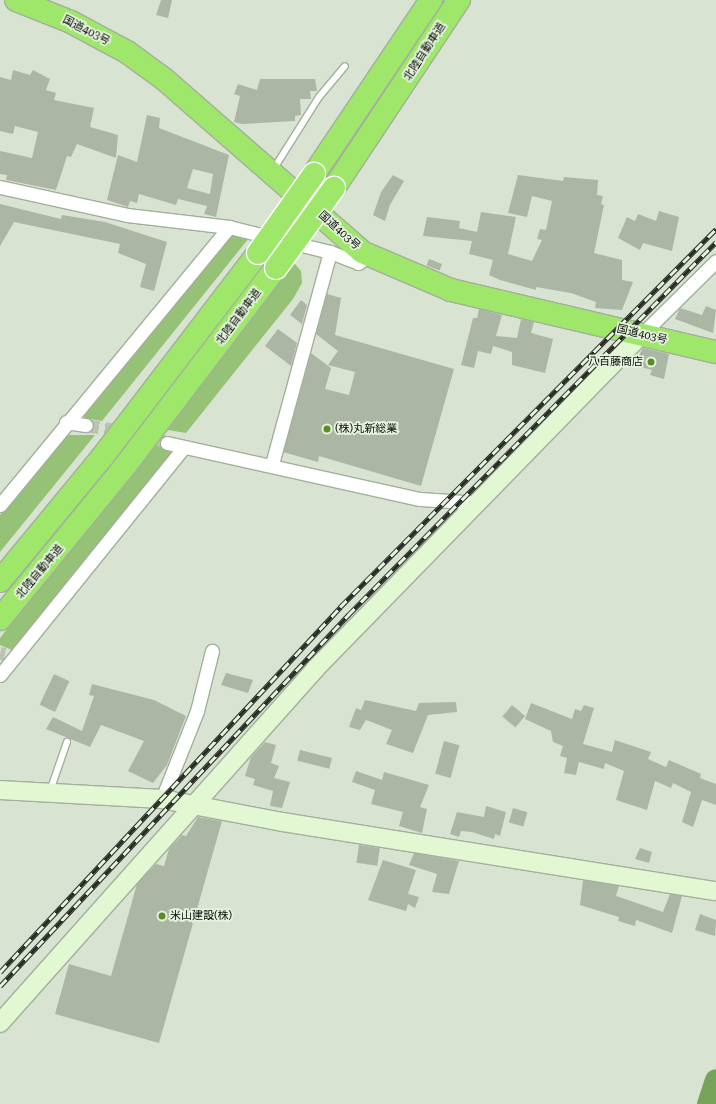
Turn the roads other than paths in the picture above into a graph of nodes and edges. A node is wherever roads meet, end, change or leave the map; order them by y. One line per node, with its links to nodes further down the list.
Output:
1 (16, 0): 5 (highway, 国道403号)
2 (431, 0): 20 (highway, bridge)
3 (459, 0): 21 (highway, 北陸自動車道, bridge)
4 (345, 66): 5 (lane)
5 (271, 172): 9 (highway, 国道403号)
6 (0, 187): 7 (street)
7 (229, 227): 8 (street); 13 (street)
8 (330, 252): 9 (street); 17 (street)
9 (369, 255): 11 (highway, 国道403号)
10 (716, 261): 11 (street)
11 (641, 335): 12 (highway, 国道403号); 18 (street)
12 (716, 352)
13 (66, 422): 14 (street); 19 (street)
14 (86, 425)
15 (167, 443): 16 (street)
16 (184, 447): 17 (street); 23 (street)
17 (272, 464): 18 (street)
18 (479, 503): 28 (street)
19 (0, 505)
20 (0, 581)
21 (0, 619)
22 (212, 651): 27 (street)
23 (0, 675)
24 (68, 742): 26 (lane)
25 (0, 790): 26 (street)
26 (50, 792): 27 (street)
27 (162, 799): 28 (street)
28 (191, 805): 29 (street); 30 (street)
29 (716, 890)
30 (0, 1023)

